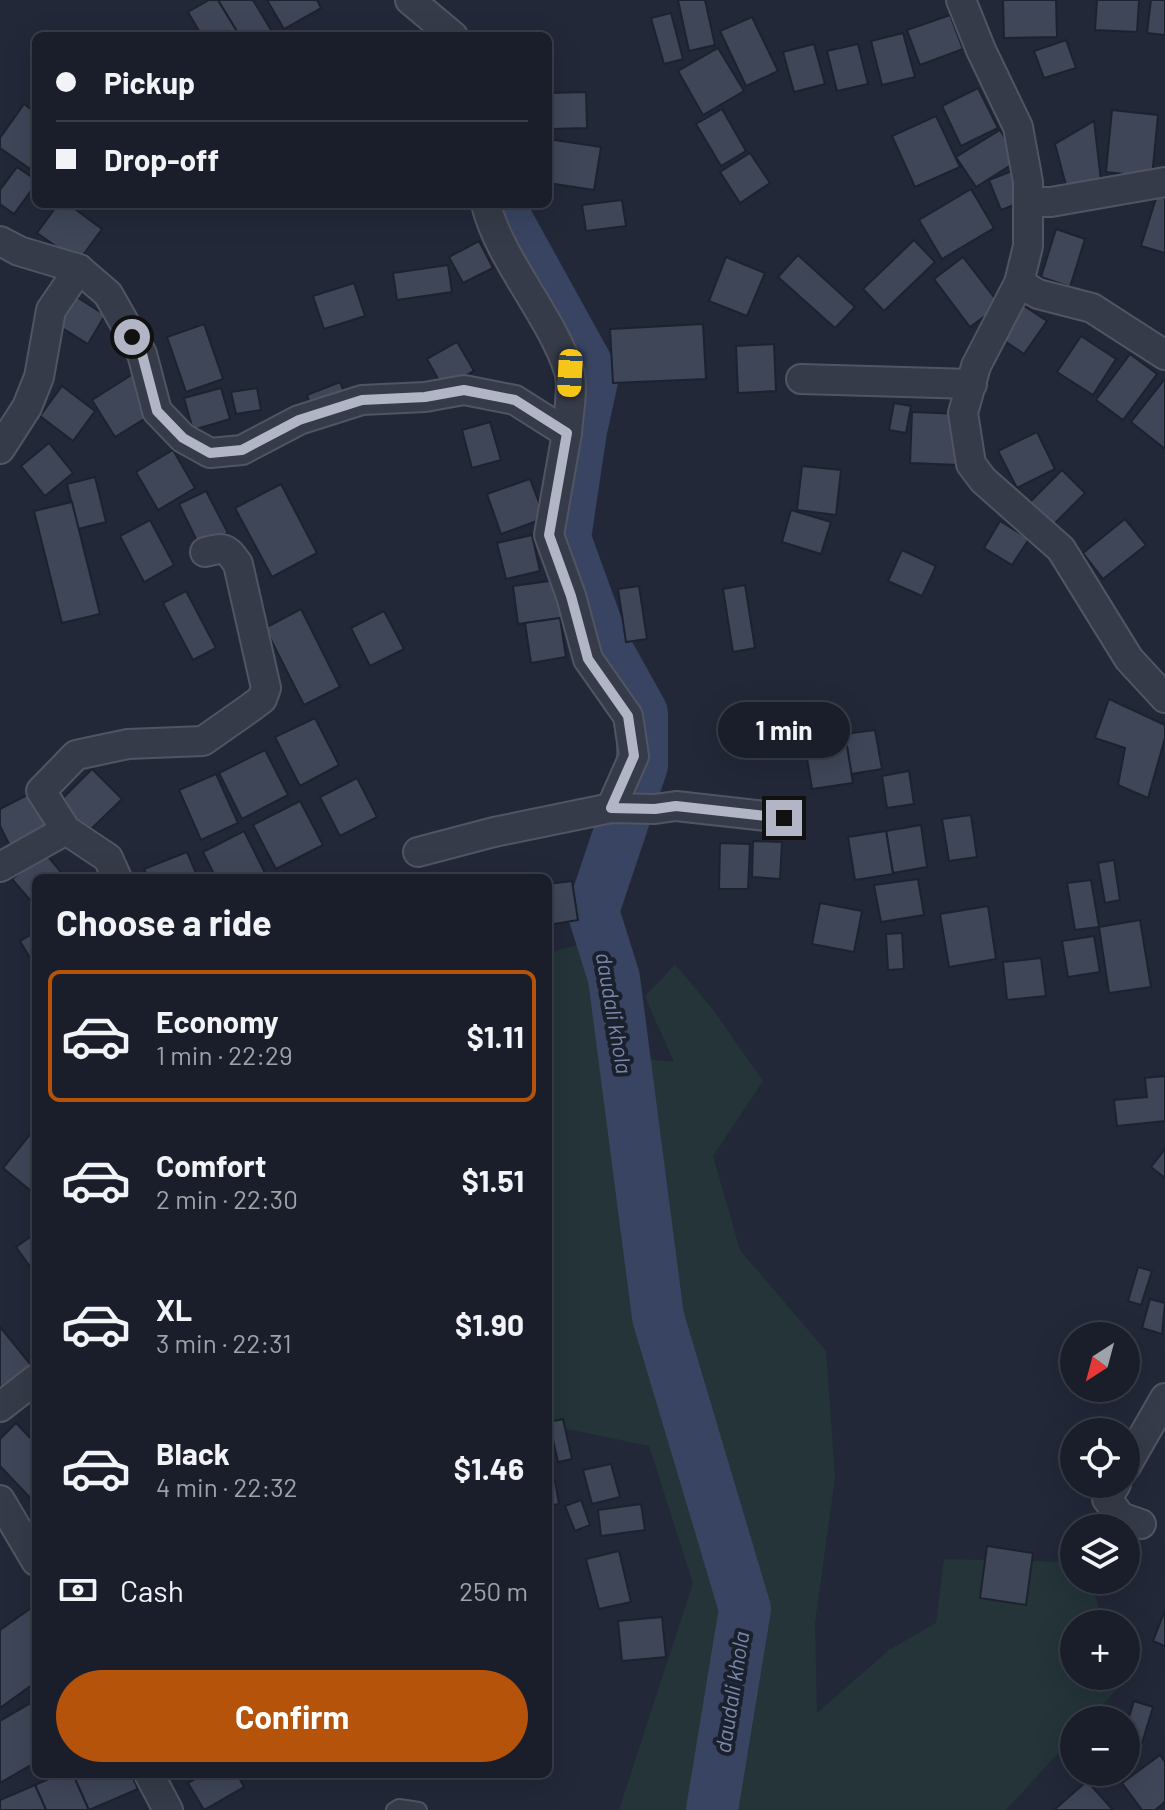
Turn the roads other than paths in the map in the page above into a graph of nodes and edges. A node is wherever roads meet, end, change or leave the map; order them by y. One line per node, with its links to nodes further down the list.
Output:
1 (410, 0): 3 (street)
2 (961, 0): 5 (street)
3 (448, 32)
4 (1165, 182): 5 (street)
5 (1028, 202): 9 (street)
6 (487, 208): 13 (street)
7 (0, 241): 8 (street)
8 (79, 269): 13 (street); 14 (street)
9 (1019, 283): 10 (street); 12 (street)
10 (1165, 355)
11 (801, 379): 12 (street)
12 (972, 384): 16 (street)
13 (567, 433): 17 (street)
14 (0, 449)
15 (205, 552): 19 (street)
16 (1165, 698)
17 (611, 808): 18 (street); 20 (street)
18 (784, 818)
19 (66, 830): 21 (street); 22 (street)
20 (418, 852)
21 (0, 867)
22 (115, 874)
23 (32, 1382): 25 (street)
24 (1165, 1398): 26 (street)
25 (0, 1407)
26 (1140, 1442)
27 (1108, 1498): 29 (street)
28 (0, 1500): 30 (street)
29 (1141, 1524)
30 (32, 1554)
31 (151, 1778): 32 (street)
32 (168, 1810)
33 (394, 1810): 34 (lane)
34 (419, 1810)

